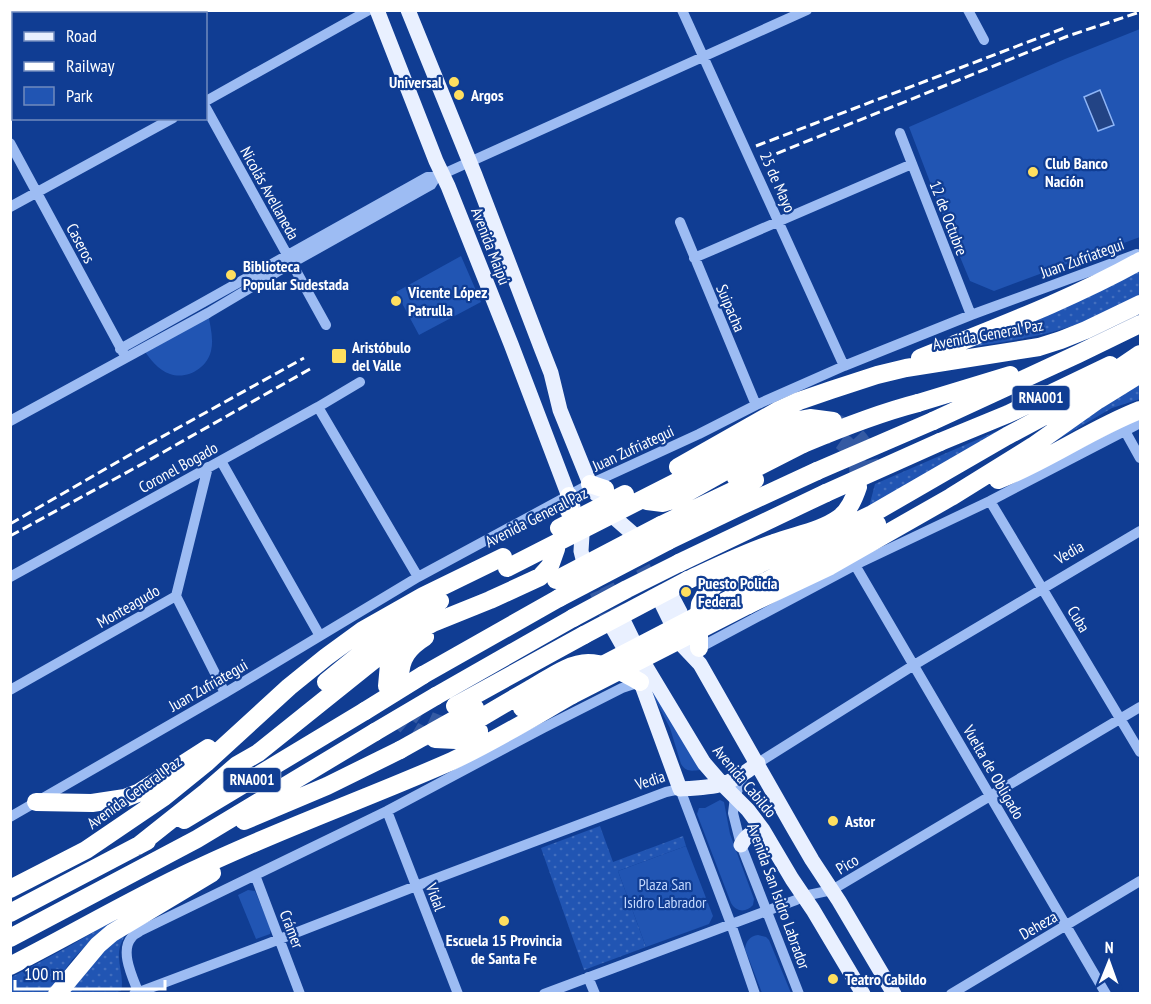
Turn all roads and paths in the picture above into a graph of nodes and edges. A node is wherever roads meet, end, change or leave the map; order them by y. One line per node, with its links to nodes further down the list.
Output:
1 (369, 10): 9 (street)
2 (377, 10): 16 (main road, Avenida Maipú)
3 (408, 10): 14 (main road, Avenida Maipú)
4 (682, 10): 8 (street, 25 de Mayo)
5 (807, 10): 8 (street)
6 (968, 10): 7 (street)
7 (984, 40)
8 (705, 58): 14 (street); 20 (street, 25 de Mayo)
9 (207, 100)
10 (207, 110): 23 (street, Nicolás Avellaneda)
11 (169, 120): 17 (street)
12 (900, 133): 15 (street, 12 de Octubre)
13 (10, 143): 17 (street, Caseros)
14 (470, 163): 16 (street); 49 (main road, Avenida Maipú)
15 (912, 164): 20 (street); 26 (street, 12 de Octubre)
16 (440, 176): 23 (street); 52 (main road, Avenida Maipú)
17 (37, 192): 18 (street); 30 (street, Caseros)
18 (10, 207)
19 (680, 222): 22 (street, Suipacha)
20 (779, 222): 22 (street); 32 (street, 25 de Mayo)
21 (1140, 253): 26 (street, Juan Zufriategui)
22 (694, 258): 36 (street, Suipacha)
23 (290, 259): 28 (street, Nicolás Avellaneda); 30 (street)
24 (1140, 261): 34 (highway)
25 (1140, 304): 34 (highway, Avenida General Paz)
26 (970, 315): 32 (street, Juan Zufriategui)
27 (1140, 324): 31 (highway, RNA001)
28 (326, 325)
29 (1140, 352): 37 (highway); 97 (highway, RNA001, bridge)
30 (123, 353): 40 (street)
31 (1078, 354): 44 (highway, bridge); 57 (highway, RNA001, bridge)
32 (844, 366): 36 (street, Juan Zufriategui)
33 (1140, 374): 50 (highway)
34 (877, 375): 48 (highway, Avenida General Paz)
35 (360, 382): 38 (street, Coronel Bogado)
36 (756, 405): 49 (street, Juan Zufriategui)
37 (1065, 405): 55 (highway); 69 (highway)
38 (318, 407): 46 (street, Coronel Bogado); 65 (street)
39 (1140, 410): 50 (highway)
40 (10, 421)
41 (833, 421): 48 (highway)
42 (1140, 423): 43 (street)
43 (1125, 431): 45 (street); 51 (street)
44 (809, 443): 53 (highway); 57 (highway)
45 (1140, 458)
46 (221, 460): 47 (street, Coronel Bogado); 70 (street)
47 (208, 467): 64 (street, Coronel Bogado); 68 (street, Monteagudo)
48 (681, 473): 62 (highway, Avenida General Paz, bridge)
49 (599, 490): 52 (street, Juan Zufriategui)
50 (951, 497): 69 (highway)
51 (990, 501): 63 (street); 66 (street, Cuba)
52 (570, 505): 65 (street, Juan Zufriategui)
53 (642, 505)
54 (616, 519): 58 (main road)
55 (839, 530): 72 (highway); 83 (highway, bridge)
56 (1140, 531): 66 (street, Vedia)
57 (665, 533): 67 (highway, RNA001, bridge)
58 (629, 534)
59 (582, 535): 61 (main road)
60 (556, 549): 71 (highway)
61 (587, 556)
62 (505, 562): 78 (highway, Avenida General Paz); 86 (highway)
63 (855, 565): 72 (street); 73 (street, Vuelta de Obligado)
64 (10, 577)
65 (418, 577): 70 (street, Juan Zufriategui)
66 (1043, 588): 73 (street, Vedia); 80 (street, Cuba)
67 (558, 589): 71 (highway); 99 (highway, RNA001, bridge)
68 (176, 596): 75 (street, Monteagudo); 77 (street)
69 (745, 599): 76 (highway, bridge)
70 (320, 636): 77 (street, Juan Zufriategui)
71 (406, 638): 86 (highway)
72 (697, 655): 72 (main road, Avenida Cabildo); 85 (main road, Avenida Cabildo)
73 (914, 665): 85 (street, Vedia); 90 (street, Vuelta de Obligado)
74 (633, 678): 81 (highway); 83 (highway, bridge); 88 (main road, Avenida Cabildo); 89 (main road, Avenida Cabildo); 93 (street)
75 (10, 690)
76 (569, 690): 82 (highway); 95 (highway)
77 (225, 693): 92 (street, Juan Zufriategui)
78 (268, 705): 92 (highway); 103 (highway, Avenida General Paz)
79 (1140, 707): 80 (street, Pico)
80 (1120, 719): 84 (street, Cuba); 90 (street, Pico)
81 (454, 727)
82 (435, 739)
83 (396, 747): 97 (highway)
84 (1140, 752)
85 (758, 763): 87 (main road, Vedia); 104 (main road, Avenida Cabildo)
86 (237, 765): 99 (highway)
87 (744, 774): 88 (main road, Vedia); 91 (street, Avenida San Isidro Labrador)
88 (723, 785): 89 (main road, Vedia); 91 (main road, Avenida Cabildo)
89 (680, 789): 102 (street, Vedia); 108 (street)
90 (991, 796): 104 (street, Pico); 109 (street, Vuelta de Obligado)
91 (735, 797): 96 (main road, Avenida Cabildo); 98 (street, Avenida San Isidro Labrador)
92 (36, 802): 94 (street, Juan Zufriategui)
93 (387, 811): 100 (street); 102 (street, Vidal)
94 (10, 817)
95 (301, 823): 112 (highway); 114 (highway)
96 (763, 830): 98 (main road); 105 (main road, Avenida Cabildo)
97 (197, 840): 110 (highway, RNA001)
98 (741, 845): 106 (street, Avenida San Isidro Labrador)
99 (138, 846): 107 (highway, RNA001)
100 (255, 875): 111 (street, Crámer); 115 (street)
101 (1140, 881): 109 (street, Deheza)
102 (416, 886): 111 (street, Vedia); 117 (street, Vidal)
103 (10, 889)
104 (832, 890): 105 (street, Pico); 123 (main road, Avenida Cabildo)
105 (804, 896): 106 (street, Pico); 122 (main road, Avenida Cabildo)
106 (766, 911): 108 (street, Pico); 121 (street, Avenida San Isidro Labrador)
107 (10, 913)
108 (731, 924): 113 (street, Pico); 120 (street)
109 (1066, 926): 124 (street, Deheza); 125 (street, Vuelta de Obligado)
110 (10, 938)
111 (280, 939): 115 (street, Vedia); 116 (street, Crámer)
112 (10, 966)
113 (588, 977): 118 (street, Pico); 119 (street)
114 (57, 993)
115 (137, 993)
116 (300, 993)
117 (458, 993)
118 (544, 993)
119 (595, 993)
120 (755, 993)
121 (799, 993)
122 (863, 993)
123 (894, 993)
124 (951, 993)
125 (1106, 993)

